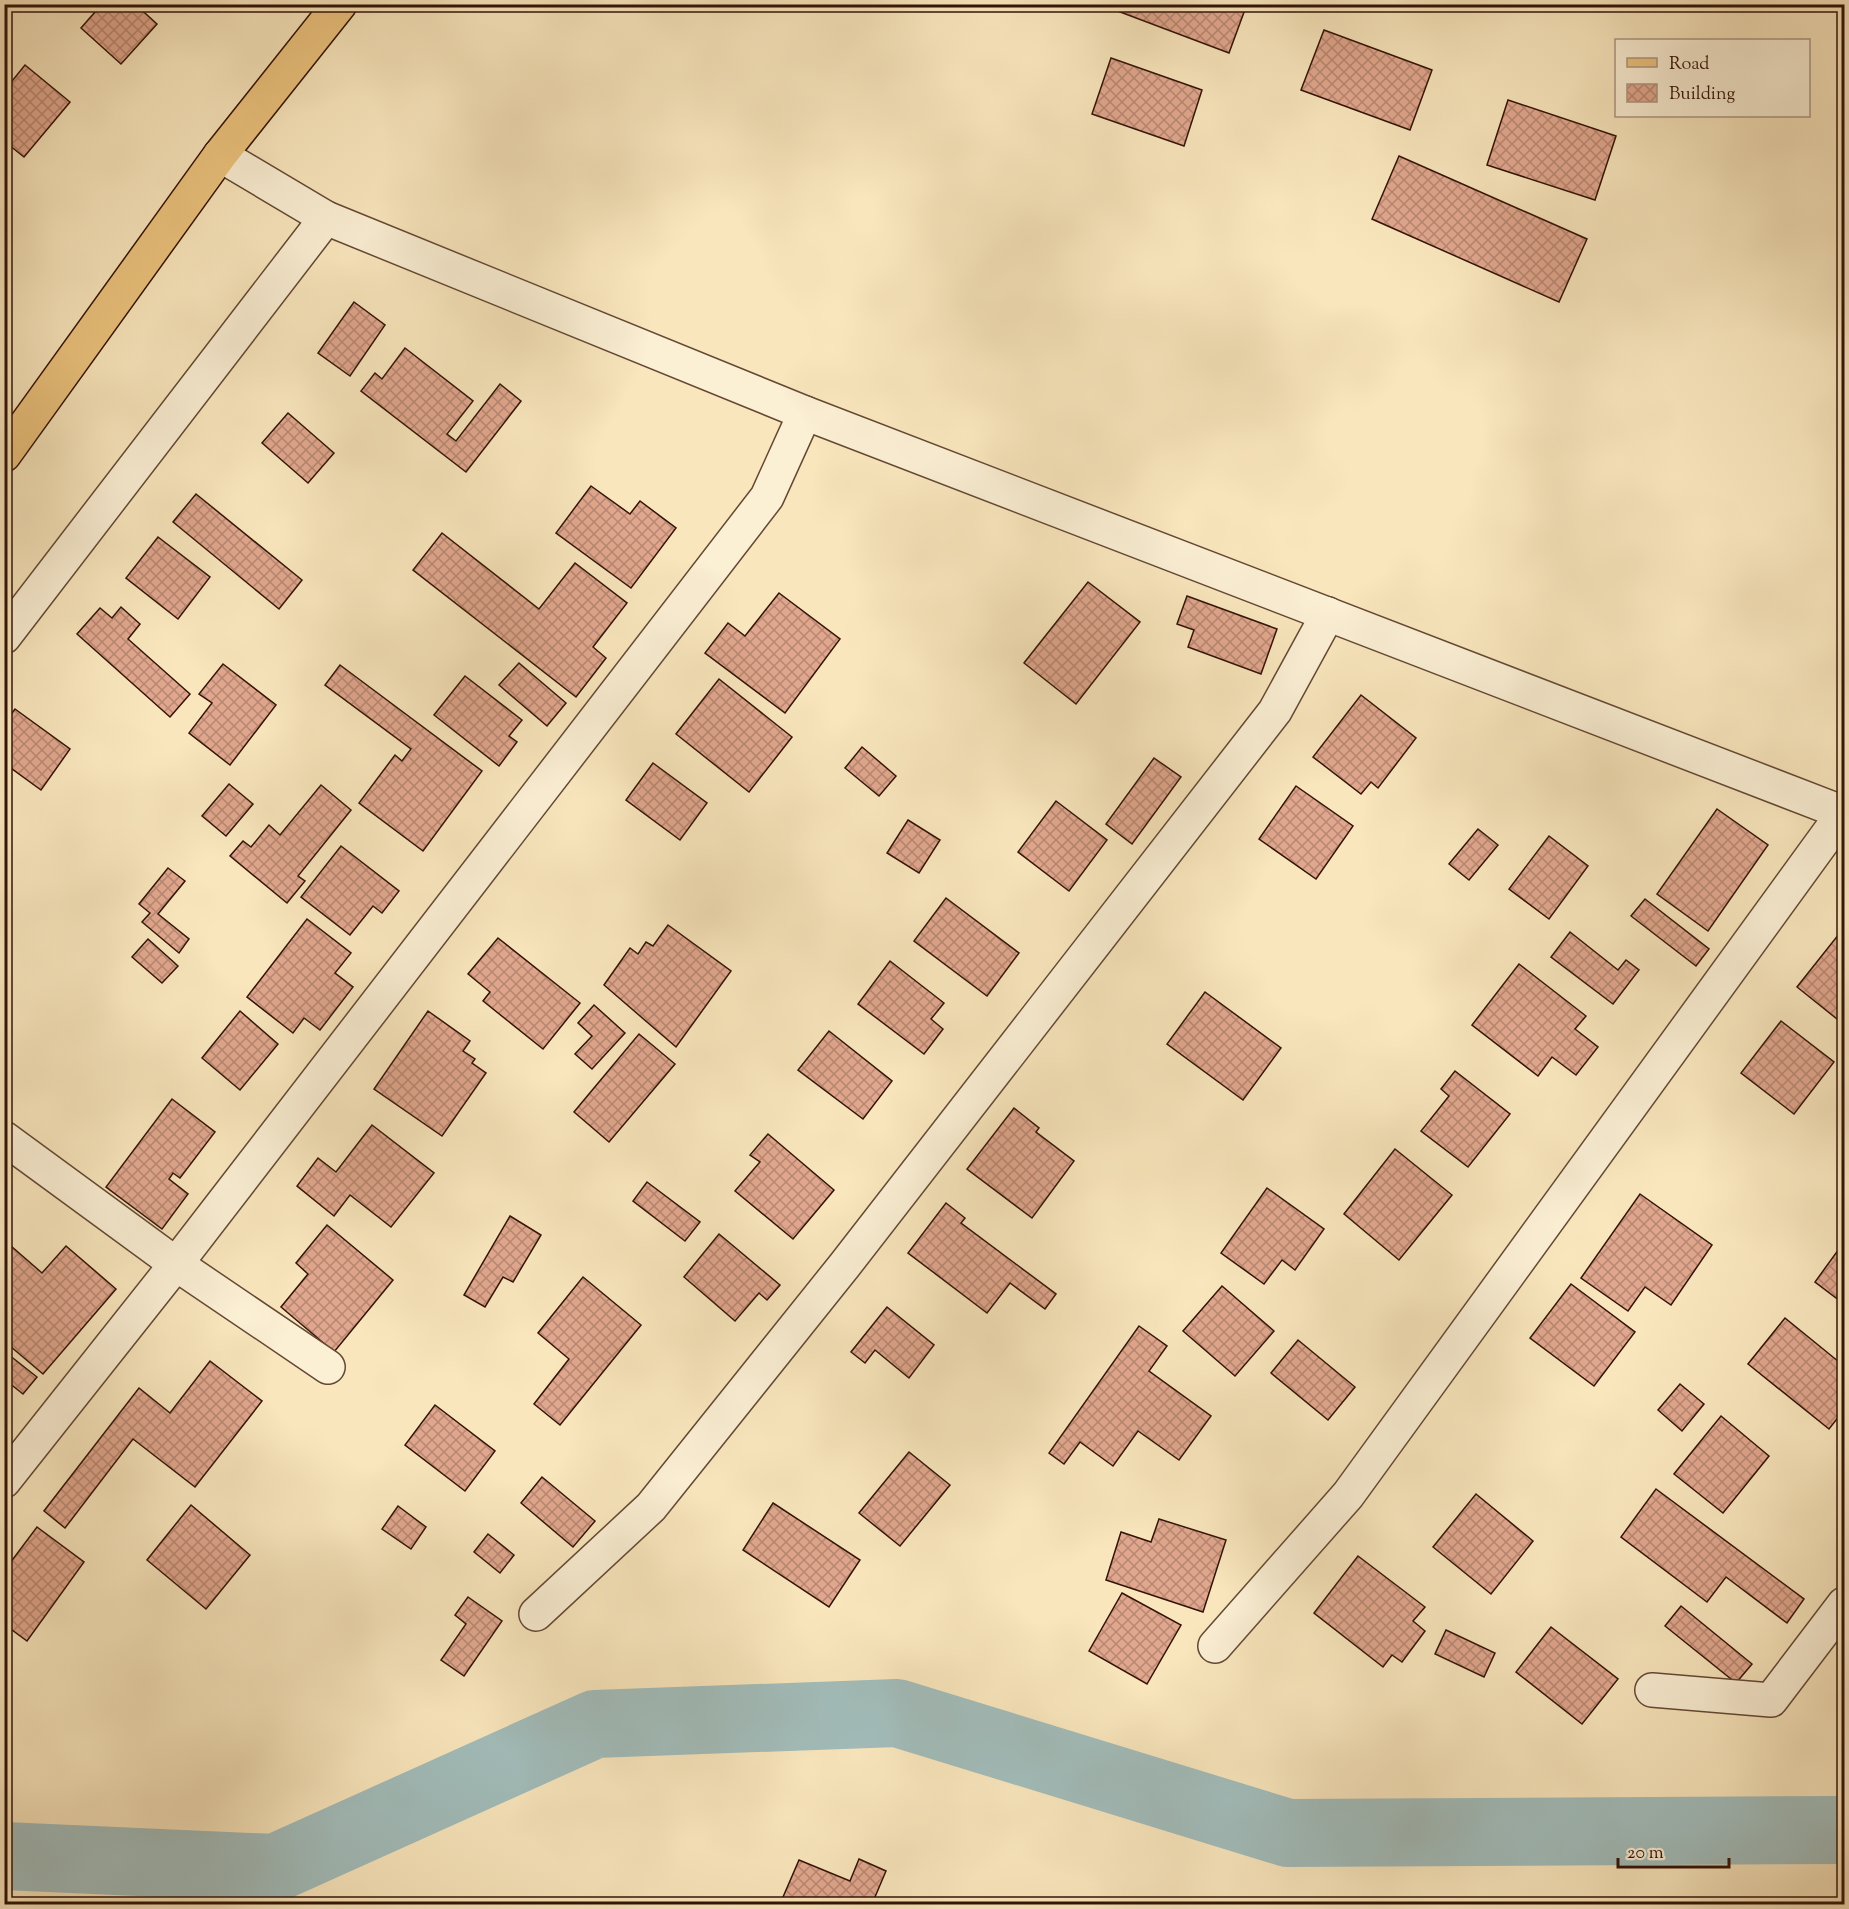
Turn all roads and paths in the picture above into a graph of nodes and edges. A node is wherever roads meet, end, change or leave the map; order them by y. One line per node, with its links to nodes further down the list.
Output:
1 (340, 4): 2 (main road)
2 (220, 154): 3 (street); 5 (main road)
3 (327, 218): 4 (street); 7 (street)
4 (805, 413): 6 (street); 10 (street)
5 (4, 455)
6 (1328, 614): 8 (street); 14 (street)
7 (4, 637)
8 (1844, 813): 15 (street)
9 (4, 1138): 10 (street)
10 (176, 1264): 11 (street); 12 (street)
11 (328, 1367)
12 (4, 1481)
13 (1845, 1604): 16 (street)
14 (536, 1614)
15 (1215, 1646)
16 (1652, 1690)

